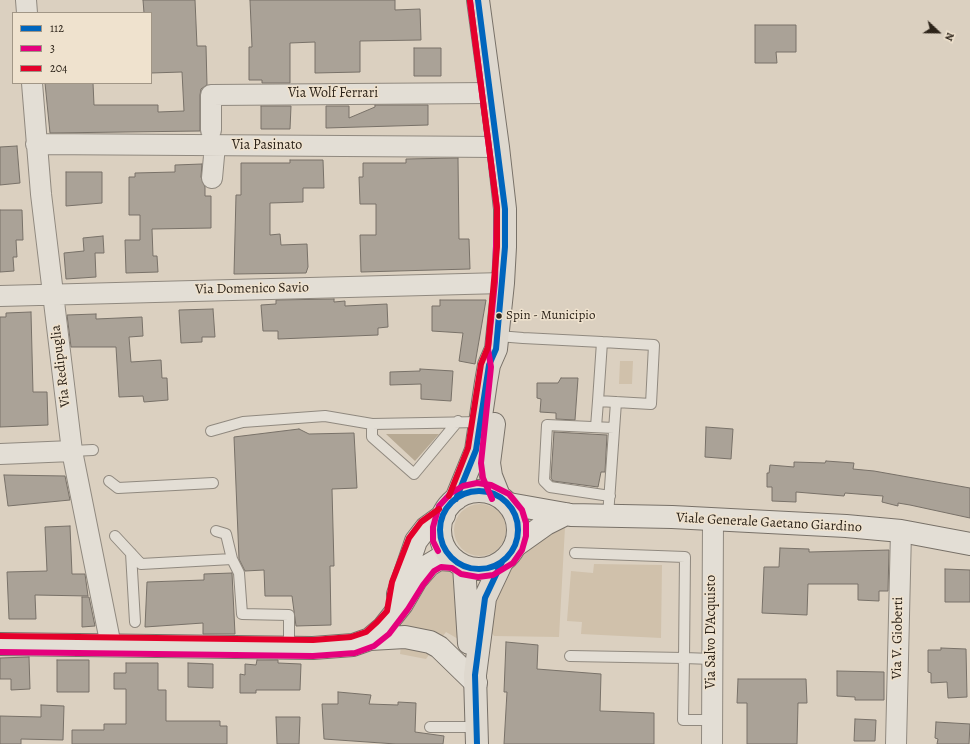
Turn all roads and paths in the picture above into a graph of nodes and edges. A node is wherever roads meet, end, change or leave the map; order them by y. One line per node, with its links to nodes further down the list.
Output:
1 (26, 0): 3 (street)
2 (478, 0): 5 (main road)
3 (27, 12)
4 (32, 84): 7 (street, Via Redipuglia)
5 (491, 93): 6 (street, Via Wolf Ferrari); 8 (main road)
6 (213, 138): 7 (street, Via Pasinato); 8 (street, Via Pasinato); 9 (street)
7 (36, 144): 11 (street, Via Redipuglia)
8 (498, 147): 10 (main road)
9 (212, 178)
10 (503, 283): 11 (street, Via Domenico Savio); 14 (main road)
11 (53, 294): 12 (street, Via Domenico Savio); 24 (street, Via Redipuglia)
12 (0, 296)
13 (602, 342): 14 (lane); 15 (lane); 16 (lane)
14 (497, 343): 18 (main road); 28 (main road)
15 (598, 401): 16 (lane); 20 (lane)
16 (616, 402): 21 (lane)
17 (458, 422): 18 (lane); 19 (lane); 19 (lane)
18 (480, 422): 30 (main road)
19 (372, 424): 22 (lane)
20 (596, 427): 21 (lane); 29 (lane)
21 (614, 428): 29 (lane)
22 (211, 431)
23 (93, 450): 24 (lane)
24 (72, 451): 25 (street); 46 (street, Via Redipuglia)
25 (0, 454)
26 (109, 482): 27 (lane)
27 (213, 483)
28 (504, 500): 30 (main road); 31 (main road, Viale Generale Gaetano Giardino); 39 (main road)
29 (609, 506): 31 (main road, Viale Generale Gaetano Giardino); 32 (main road, Viale Generale Gaetano Giardino)
30 (450, 507): 41 (main road); 42 (main road)
31 (566, 514): 39 (main road, Viale Generale Gaetano Giardino)
32 (713, 520): 34 (main road, Viale Generale Gaetano Giardino); 50 (street, Via Salvo D'Acquisto)
33 (216, 531): 40 (lane)
34 (901, 531): 36 (main road, Viale Generale Gaetano Giardino); 56 (street, Via V. Gioberti)
35 (115, 536): 37 (lane)
36 (970, 544)
37 (131, 553): 40 (lane); 43 (lane)
38 (575, 553): 49 (lane)
39 (509, 554): 41 (main road); 51 (main road)
40 (232, 559): 47 (lane)
41 (459, 563): 42 (main road); 51 (main road)
42 (394, 614): 44 (main road)
43 (135, 622)
44 (370, 639): 47 (main road); 51 (main road)
45 (0, 644): 46 (main road)
46 (112, 646): 47 (main road)
47 (289, 648)
48 (570, 656): 49 (lane)
49 (684, 658): 50 (lane); 52 (lane)
50 (712, 659): 52 (street, Via Salvo D'Acquisto)
51 (476, 679): 54 (main road)
52 (712, 720): 55 (street, Via Salvo D'Acquisto)
53 (430, 727): 54 (lane)
54 (476, 736)
55 (712, 744)
56 (896, 744)

